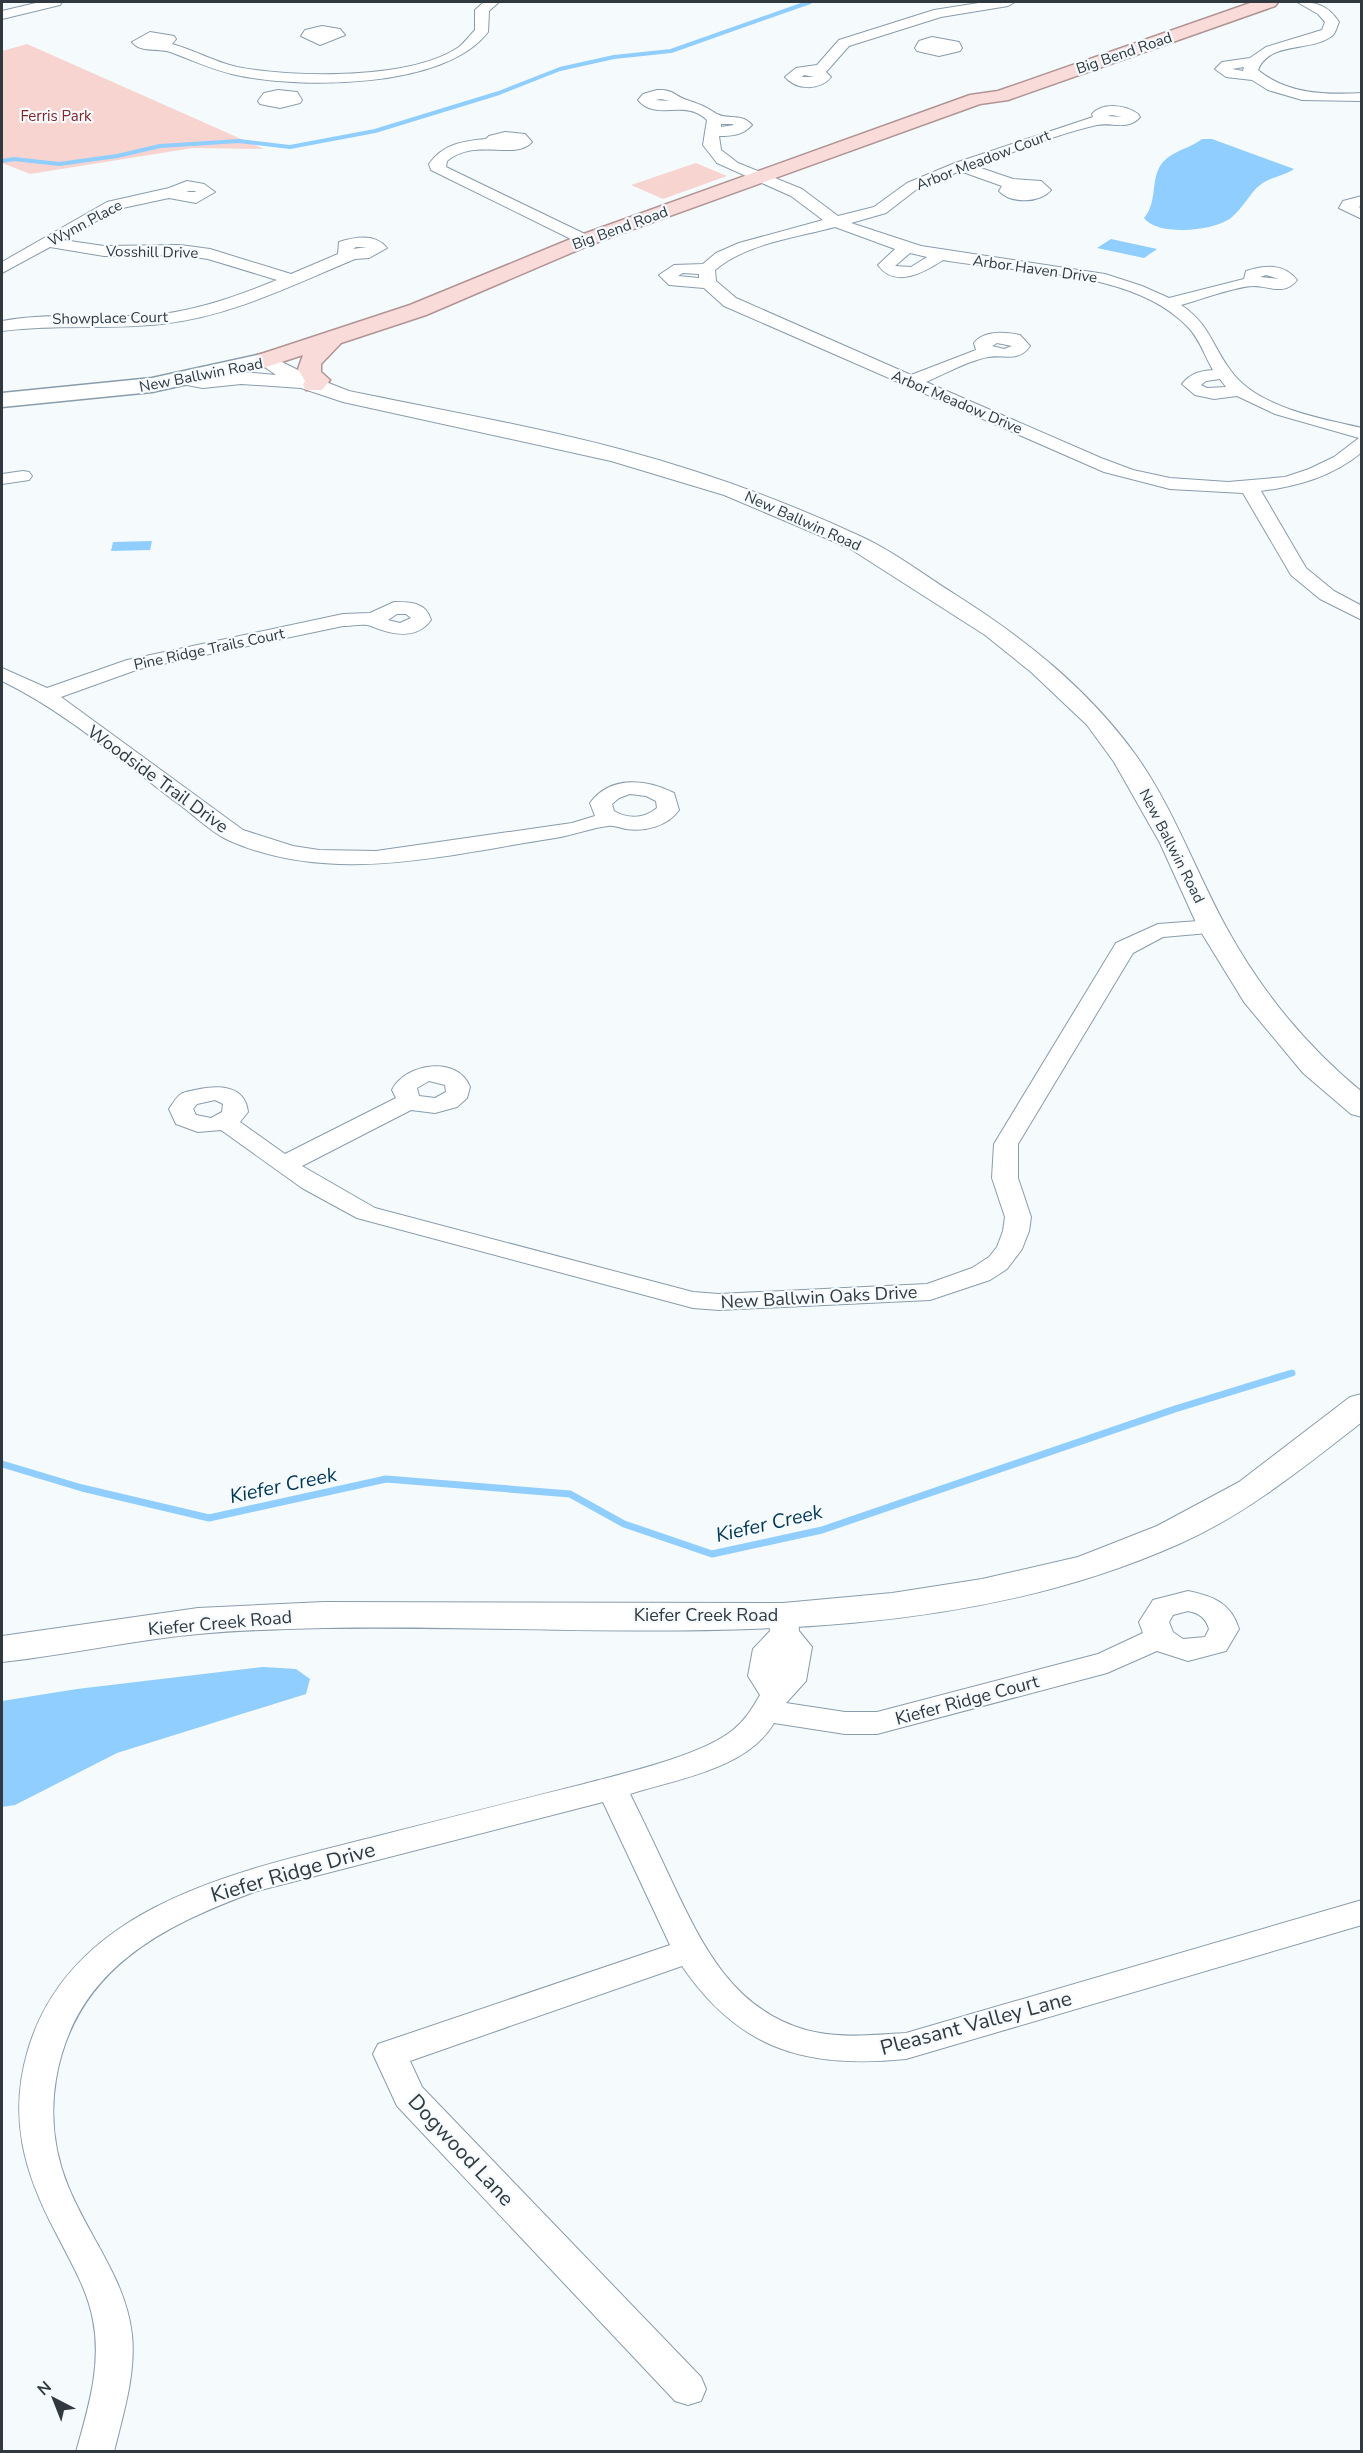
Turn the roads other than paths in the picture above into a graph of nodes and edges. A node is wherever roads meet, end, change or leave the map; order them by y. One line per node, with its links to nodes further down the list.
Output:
1 (55, 2): 7 (street)
2 (492, 2): 13 (street)
3 (1008, 2): 8 (street)
4 (1244, 2): 16 (main road, Big Bend Road)
5 (1269, 2): 16 (main road, Big Bend Road)
6 (1303, 2): 15 (street)
7 (2, 15)
8 (888, 29): 9 (street); 12 (street)
9 (927, 42)
10 (162, 45): 13 (street)
11 (314, 50): 13 (street)
12 (816, 72)
13 (295, 78): 14 (street)
14 (284, 94)
15 (1362, 97)
16 (977, 99): 21 (main road, Big Bend Road)
17 (677, 103): 21 (street, Arbor Haven Drive)
18 (1101, 120): 20 (street, Arbor Meadow Court)
19 (493, 143): 27 (street)
20 (960, 166): 22 (street); 26 (street, Arbor Meadow Court)
21 (761, 177): 26 (street, Arbor Haven Drive); 27 (main road, Big Bend Road)
22 (1011, 184)
23 (174, 192): 28 (street, Wynn Place)
24 (1362, 201): 25 (street)
25 (1362, 214)
26 (838, 222): 29 (street, Arbor Haven Drive); 42 (street, Arbor Meadow Drive)
27 (585, 240): 37 (main road, Big Bend Road)
28 (48, 242): 32 (street, Wynn Place); 33 (street, Vosshill Drive)
29 (906, 248): 31 (street, Arbor Haven Drive); 31 (street)
30 (352, 254): 33 (street, Showplace Court)
31 (940, 255): 35 (street, Arbor Haven Drive)
32 (2, 268)
33 (290, 279): 36 (street, Showplace Court)
34 (1255, 282): 35 (street)
35 (1166, 304): 40 (street, Arbor Haven Drive)
36 (2, 326)
37 (333, 338): 39 (main road, Big Bend Road); 43 (main road)
38 (988, 351): 42 (street)
39 (266, 360): 41 (main road, New Ballwin Road); 43 (street, New Ballwin Road)
40 (1223, 374): 44 (street, Arbor Haven Drive); 44 (street)
41 (189, 379): 43 (street); 45 (main road, New Ballwin Road)
42 (910, 382): 50 (street, Arbor Meadow Drive)
43 (314, 385): 56 (street, New Ballwin Road)
44 (1240, 390): 46 (street, Arbor Haven Drive)
45 (2, 400)
46 (1362, 434)
47 (1362, 443): 50 (street, Arbor Meadow Drive)
48 (23, 476): 49 (street)
49 (2, 480)
50 (1249, 487): 51 (street)
51 (1362, 614)
52 (377, 619): 54 (street, Pine Ridge Trails Court)
53 (2, 674): 54 (street, Woodside Trail Drive)
54 (46, 695): 55 (street, Woodside Trail Drive)
55 (610, 819)
56 (1212, 927): 58 (street, New Ballwin Road); 60 (street, New Ballwin Oaks Drive)
57 (410, 1101): 60 (street)
58 (1362, 1108)
59 (225, 1122): 60 (street, New Ballwin Oaks Drive)
60 (284, 1165)
61 (1362, 1405): 62 (street, Kiefer Creek Road)
62 (784, 1625): 64 (street, Kiefer Creek Road); 65 (street, Kiefer Ridge Drive)
63 (1160, 1638): 65 (street, Kiefer Ridge Court)
64 (2, 1649)
65 (772, 1703): 66 (street, Kiefer Ridge Drive)
66 (612, 1788): 68 (street, Pleasant Valley Lane); 70 (street, Kiefer Ridge Drive)
67 (1362, 1912): 68 (street, Pleasant Valley Lane)
68 (689, 1951): 69 (street, Dogwood Lane)
69 (688, 2389)
70 (95, 2451)

